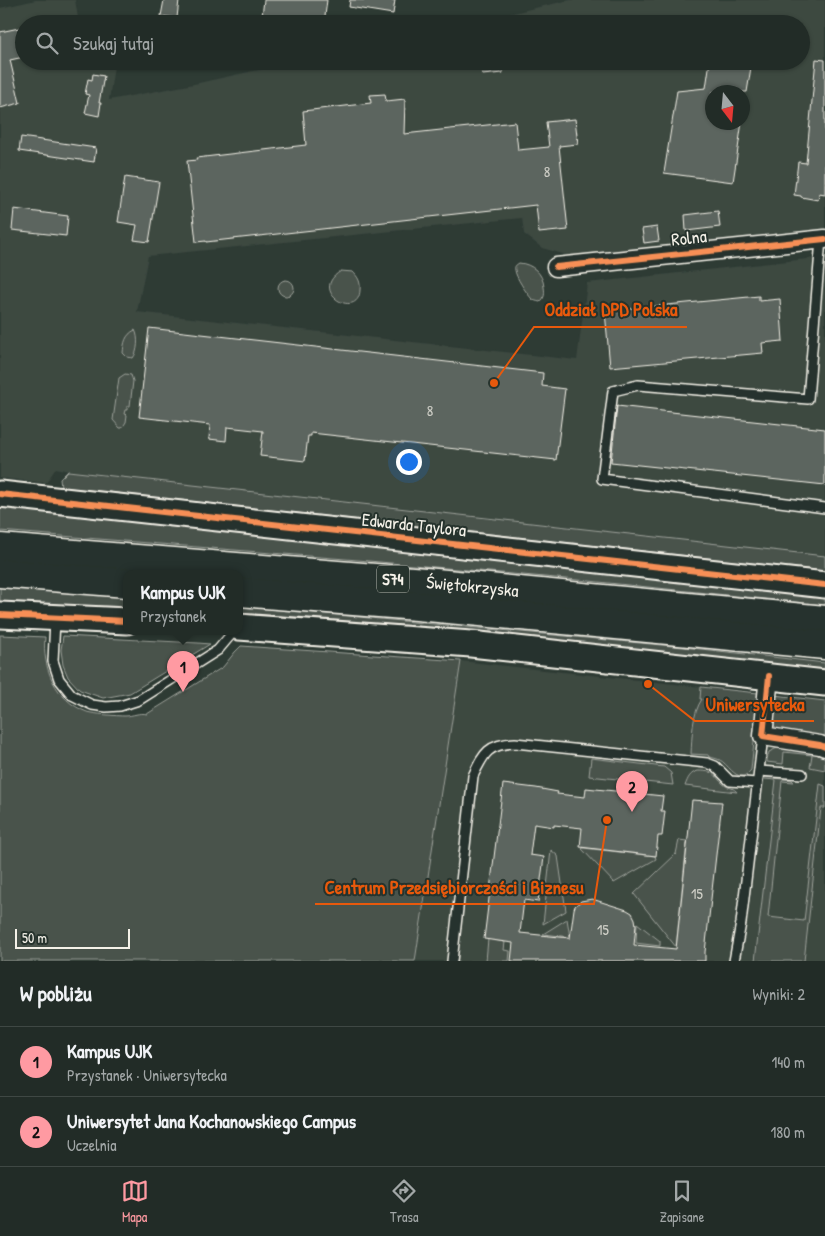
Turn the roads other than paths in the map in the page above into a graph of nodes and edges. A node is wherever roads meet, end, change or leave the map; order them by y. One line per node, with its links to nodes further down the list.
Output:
1 (823, 239): 2 (street, Rolna); 4 (lane)
2 (556, 267)
3 (0, 494): 8 (street, Edwarda Taylora)
4 (825, 508)
5 (0, 548): 12 (highway, Świętokrzyska / S74)
6 (0, 573): 7 (highway)
7 (123, 583)
8 (825, 585)
9 (243, 592): 16 (highway, Świętokrzyska / S74)
10 (0, 616): 11 (street)
11 (55, 618): 13 (street); 15 (lane)
12 (825, 620)
13 (123, 621)
14 (243, 627): 17 (street)
15 (231, 635)
16 (825, 645)
17 (769, 676): 18 (street); 19 (street)
18 (825, 683)
19 (763, 736): 20 (street); 21 (lane)
20 (825, 747)
21 (759, 771): 22 (lane); 23 (lane)
22 (802, 774)
23 (757, 783): 24 (lane); 25 (lane)
24 (452, 961)
25 (734, 961)

